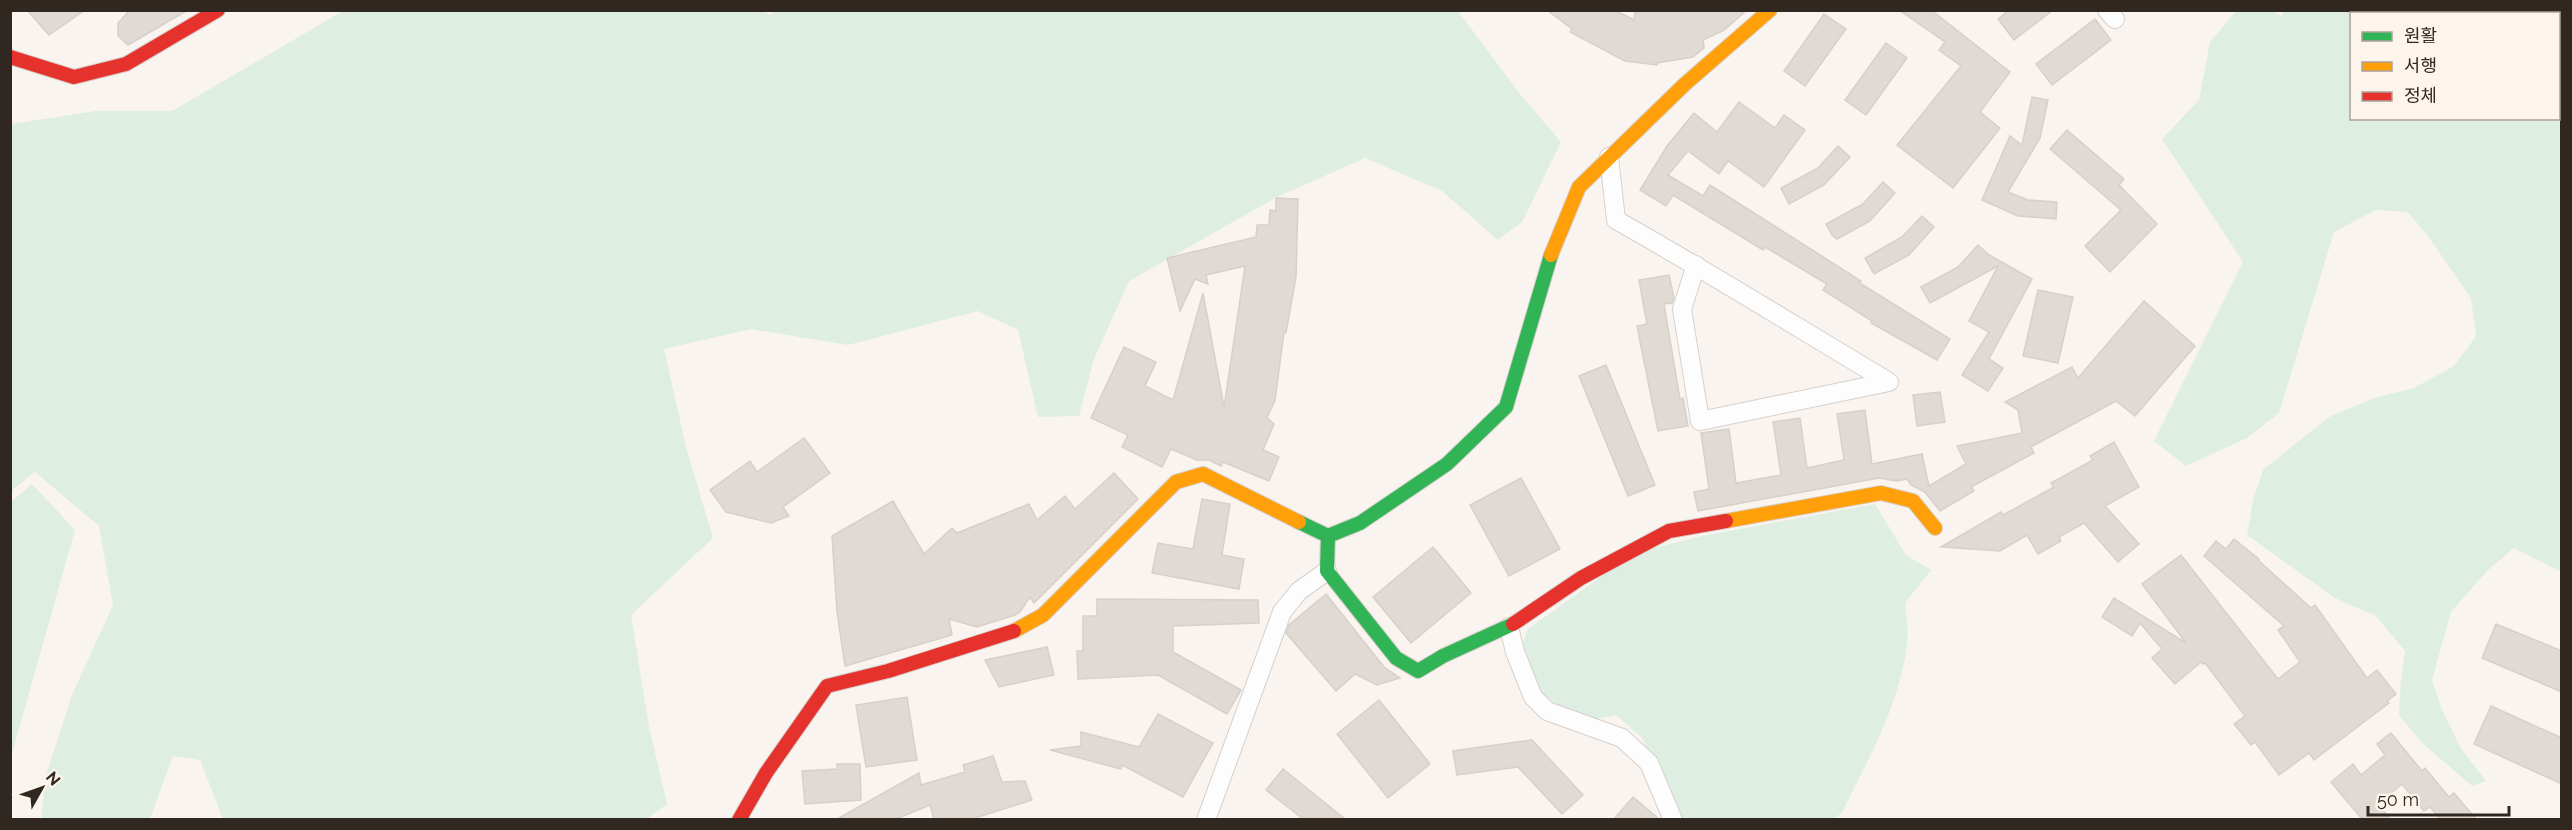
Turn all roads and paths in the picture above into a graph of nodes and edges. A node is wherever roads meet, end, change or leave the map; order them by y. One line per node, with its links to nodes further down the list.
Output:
1 (218, 10): 3 (street)
2 (1770, 10): 4 (street)
3 (10, 57)
4 (1609, 157): 5 (street); 7 (street)
5 (1696, 265): 5 (street)
6 (1935, 528): 9 (street)
7 (1328, 536): 8 (street); 10 (street)
8 (1327, 571): 9 (street); 11 (street)
9 (1509, 627): 12 (street)
10 (739, 819)
11 (1206, 819)
12 (1673, 819)

